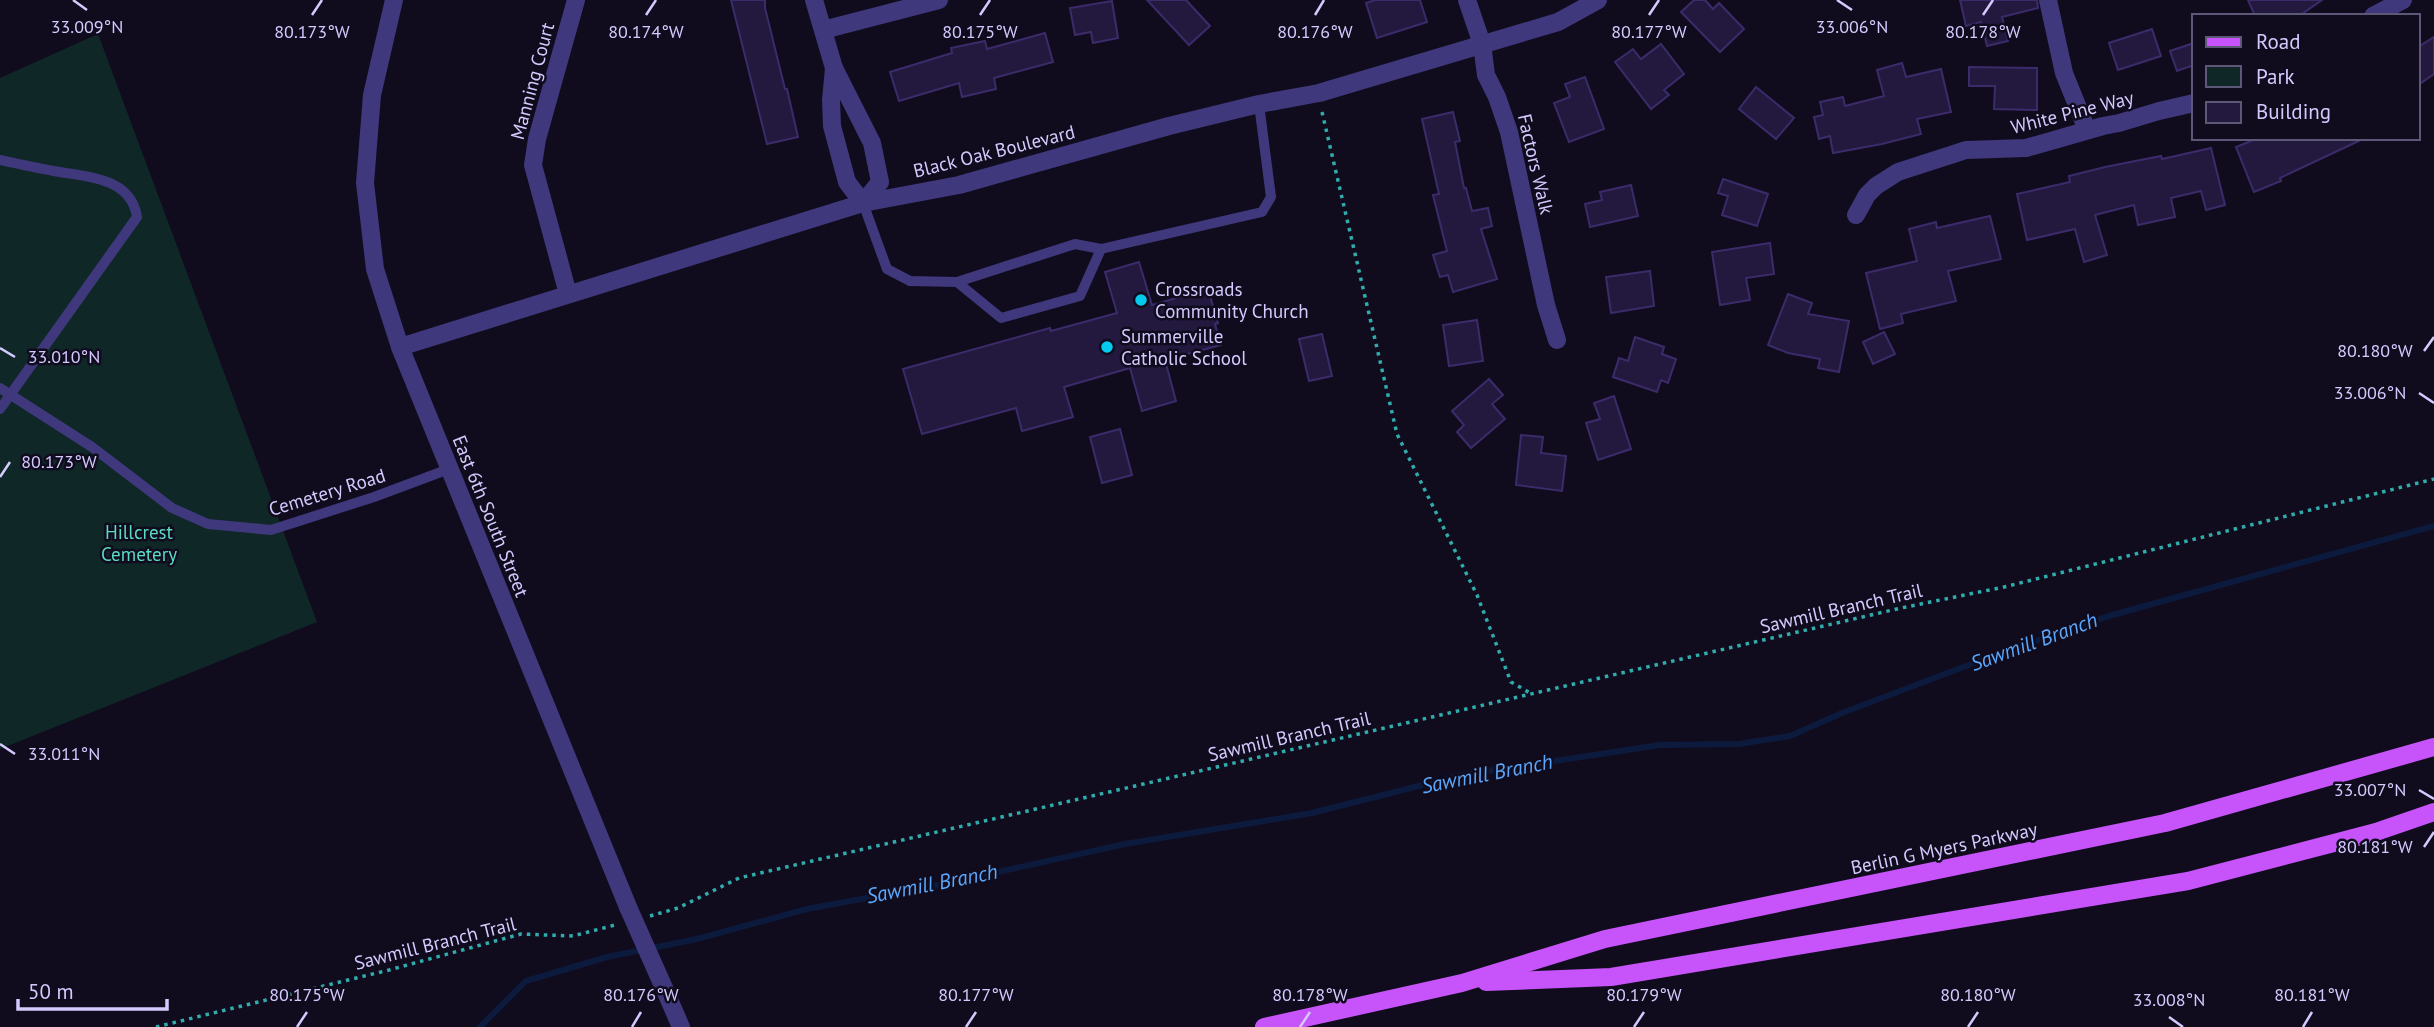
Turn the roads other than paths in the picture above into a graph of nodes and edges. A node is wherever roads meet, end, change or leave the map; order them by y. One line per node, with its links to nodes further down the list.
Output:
1 (394, 0): 23 (street, East 6th South Street)
2 (576, 0): 21 (street, Manning Court)
3 (814, 0): 10 (street)
4 (939, 0): 10 (street)
5 (1467, 0): 11 (street, Factors Walk)
6 (1598, 0): 11 (street, Black Oak Boulevard)
7 (2048, 0): 15 (street)
8 (2403, 0): 9 (street)
9 (2379, 9)
10 (823, 30): 12 (street)
11 (1482, 44): 14 (street, Black Oak Boulevard); 22 (street, Factors Walk)
12 (834, 68): 17 (street); 17 (street)
13 (2192, 103): 15 (street, White Pine Way)
14 (1259, 104): 17 (street, Black Oak Boulevard); 19 (lane)
15 (2087, 130): 18 (street, White Pine Way)
16 (0, 160): 25 (lane)
17 (863, 203): 20 (lane); 21 (street, Black Oak Boulevard)
18 (1856, 215)
19 (1101, 249): 20 (lane); 20 (lane)
20 (957, 282)
21 (568, 294): 23 (street, Black Oak Boulevard)
22 (1557, 340)
23 (400, 346): 27 (street, East 6th South Street)
24 (0, 388): 25 (lane, Cemetery Road)
25 (10, 395): 26 (lane); 27 (lane, Cemetery Road)
26 (0, 409)
27 (449, 469): 33 (street, East 6th South Street, bridge)
28 (2434, 747): 32 (main road, Berlin G Myers Parkway)
29 (2434, 812): 31 (main road, Berlin G Myers Parkway)
30 (2434, 819): 31 (main road)
31 (2376, 832): 32 (main road, Berlin G Myers Parkway)
32 (1462, 983): 34 (main road, Berlin G Myers Parkway)
33 (681, 1027)
34 (1264, 1027)

